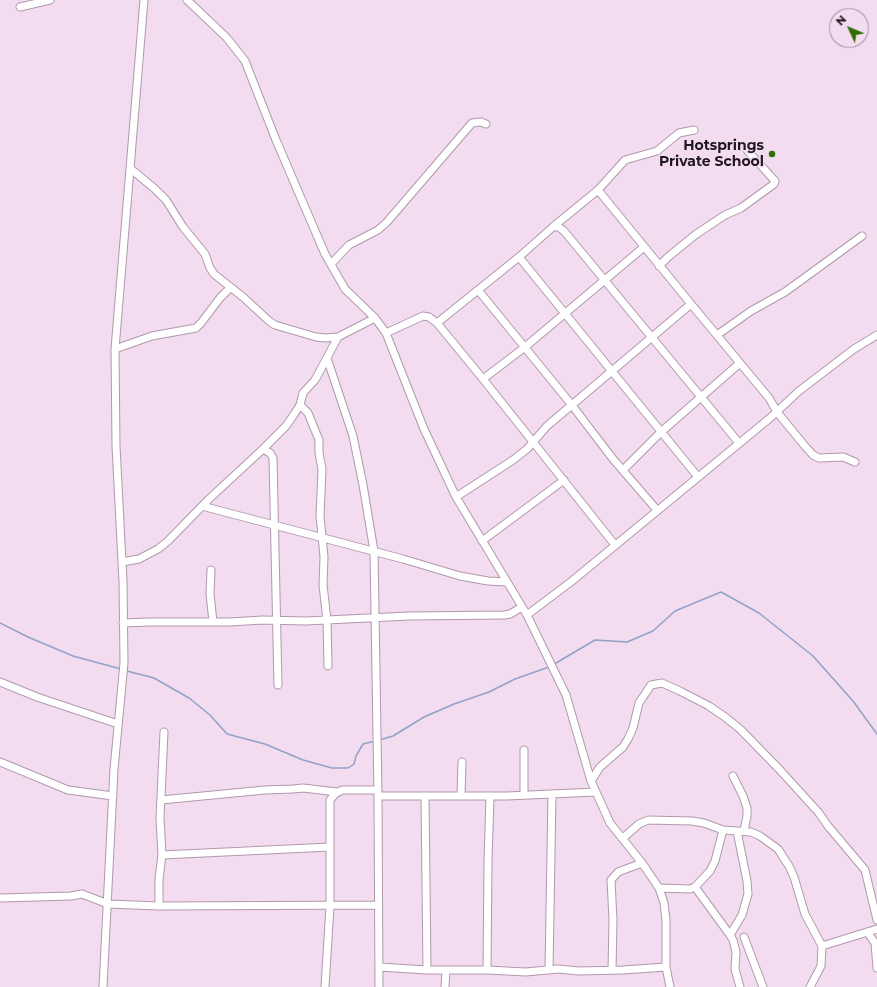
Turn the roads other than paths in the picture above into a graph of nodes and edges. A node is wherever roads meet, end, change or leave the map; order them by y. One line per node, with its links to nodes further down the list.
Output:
1 (50, 0): 4 (street)
2 (144, 0): 8 (street)
3 (187, 0): 14 (street)
4 (20, 8)
5 (486, 124): 14 (street)
6 (694, 130): 9 (street)
7 (747, 150): 15 (street)
8 (130, 169): 17 (street); 29 (street)
9 (598, 190): 10 (street); 12 (street)
10 (554, 226): 13 (street); 16 (street)
11 (862, 236): 24 (street)
12 (644, 247): 15 (street); 16 (street)
13 (519, 257): 18 (street); 20 (street)
14 (331, 264): 21 (street)
15 (659, 266): 19 (street)
16 (605, 280): 20 (street); 27 (street)
17 (230, 288): 26 (street); 29 (street)
18 (478, 290): 22 (street); 28 (street)
19 (691, 304): 24 (street); 27 (street)
20 (566, 313): 28 (street); 32 (street)
21 (375, 318): 23 (street); 26 (street)
22 (437, 323): 23 (street); 33 (street)
23 (386, 333): 46 (street)
24 (717, 335): 31 (street)
25 (877, 335): 37 (street)
26 (338, 337): 30 (street)
27 (652, 338): 32 (street); 34 (street)
28 (525, 346): 33 (street); 35 (street)
29 (115, 349): 54 (street)
30 (327, 358): 36 (street); 53 (street)
31 (740, 363): 34 (street); 37 (street)
32 (612, 371): 35 (street); 38 (street)
33 (484, 379): 39 (street)
34 (701, 397): 38 (street); 40 (street)
35 (571, 404): 39 (street); 43 (street)
36 (300, 405): 41 (street); 50 (street)
37 (777, 412): 40 (street); 42 (street)
38 (661, 432): 43 (street); 44 (street)
39 (533, 442): 45 (street); 46 (street)
40 (739, 443): 44 (street)
41 (263, 449): 47 (street); 49 (street)
42 (855, 462)
43 (622, 470): 48 (street)
44 (698, 476): 48 (street)
45 (564, 480): 51 (street); 52 (street)
46 (456, 497): 51 (street)
47 (202, 506): 49 (street); 54 (street)
48 (656, 510): 52 (street)
49 (274, 525): 50 (street); 60 (street)
50 (322, 538): 53 (street); 61 (street)
51 (482, 541): 56 (street)
52 (615, 545): 58 (street)
53 (374, 552): 56 (street); 59 (street)
54 (122, 562): 63 (street)
55 (211, 570): 62 (street)
56 (508, 582): 57 (street)
57 (522, 607): 58 (street); 59 (street)
58 (527, 615): 73 (street)
59 (375, 618): 61 (street); 76 (street)
60 (276, 620): 61 (street); 62 (street); 66 (street)
61 (326, 620): 64 (street)
62 (213, 622): 63 (street)
63 (123, 623): 67 (street)
64 (328, 666)
65 (0, 682): 67 (street)
66 (278, 686)
67 (118, 724): 80 (street)
68 (164, 732): 83 (street)
69 (524, 750): 79 (street)
70 (0, 762): 80 (street)
71 (462, 762): 78 (street)
72 (733, 776): 85 (street)
73 (591, 781): 75 (street); 97 (street)
74 (337, 792): 76 (street); 83 (street); 87 (street)
75 (596, 792): 77 (street); 86 (street)
76 (378, 793): 81 (street); 94 (street)
77 (552, 794): 79 (street); 109 (street)
78 (461, 795): 81 (street); 82 (street)
79 (524, 795): 82 (street)
80 (113, 796): 93 (street)
81 (425, 796): 106 (street)
82 (490, 796): 108 (street)
83 (161, 800): 88 (street)
84 (723, 830): 85 (street); 86 (street); 90 (street)
85 (741, 831): 100 (street); 102 (street)
86 (623, 838): 89 (street)
87 (330, 847): 88 (street); 96 (street)
88 (162, 855): 95 (street)
89 (642, 863): 91 (street); 110 (street)
90 (695, 886): 91 (street); 100 (street)
91 (659, 888): 104 (street)
92 (0, 898): 93 (street)
93 (108, 904): 95 (street); 111 (street)
94 (378, 905): 96 (street); 103 (street)
95 (159, 906): 96 (street)
96 (330, 906): 112 (street)
97 (877, 920)
98 (877, 929): 99 (street)
99 (867, 932): 102 (street); 105 (street)
100 (730, 935): 116 (street)
101 (744, 937): 117 (street)
102 (822, 946): 118 (street)
103 (379, 967): 106 (street); 113 (street)
104 (666, 967): 110 (street); 115 (street)
105 (877, 968)
106 (427, 970): 107 (street)
107 (446, 970): 108 (street); 114 (street)
108 (487, 970): 109 (street)
109 (549, 970): 110 (street)
110 (612, 970)
111 (103, 987)
112 (325, 987)
113 (379, 987)
114 (445, 987)
115 (670, 987)
116 (740, 987)
117 (763, 987)
118 (810, 987)

